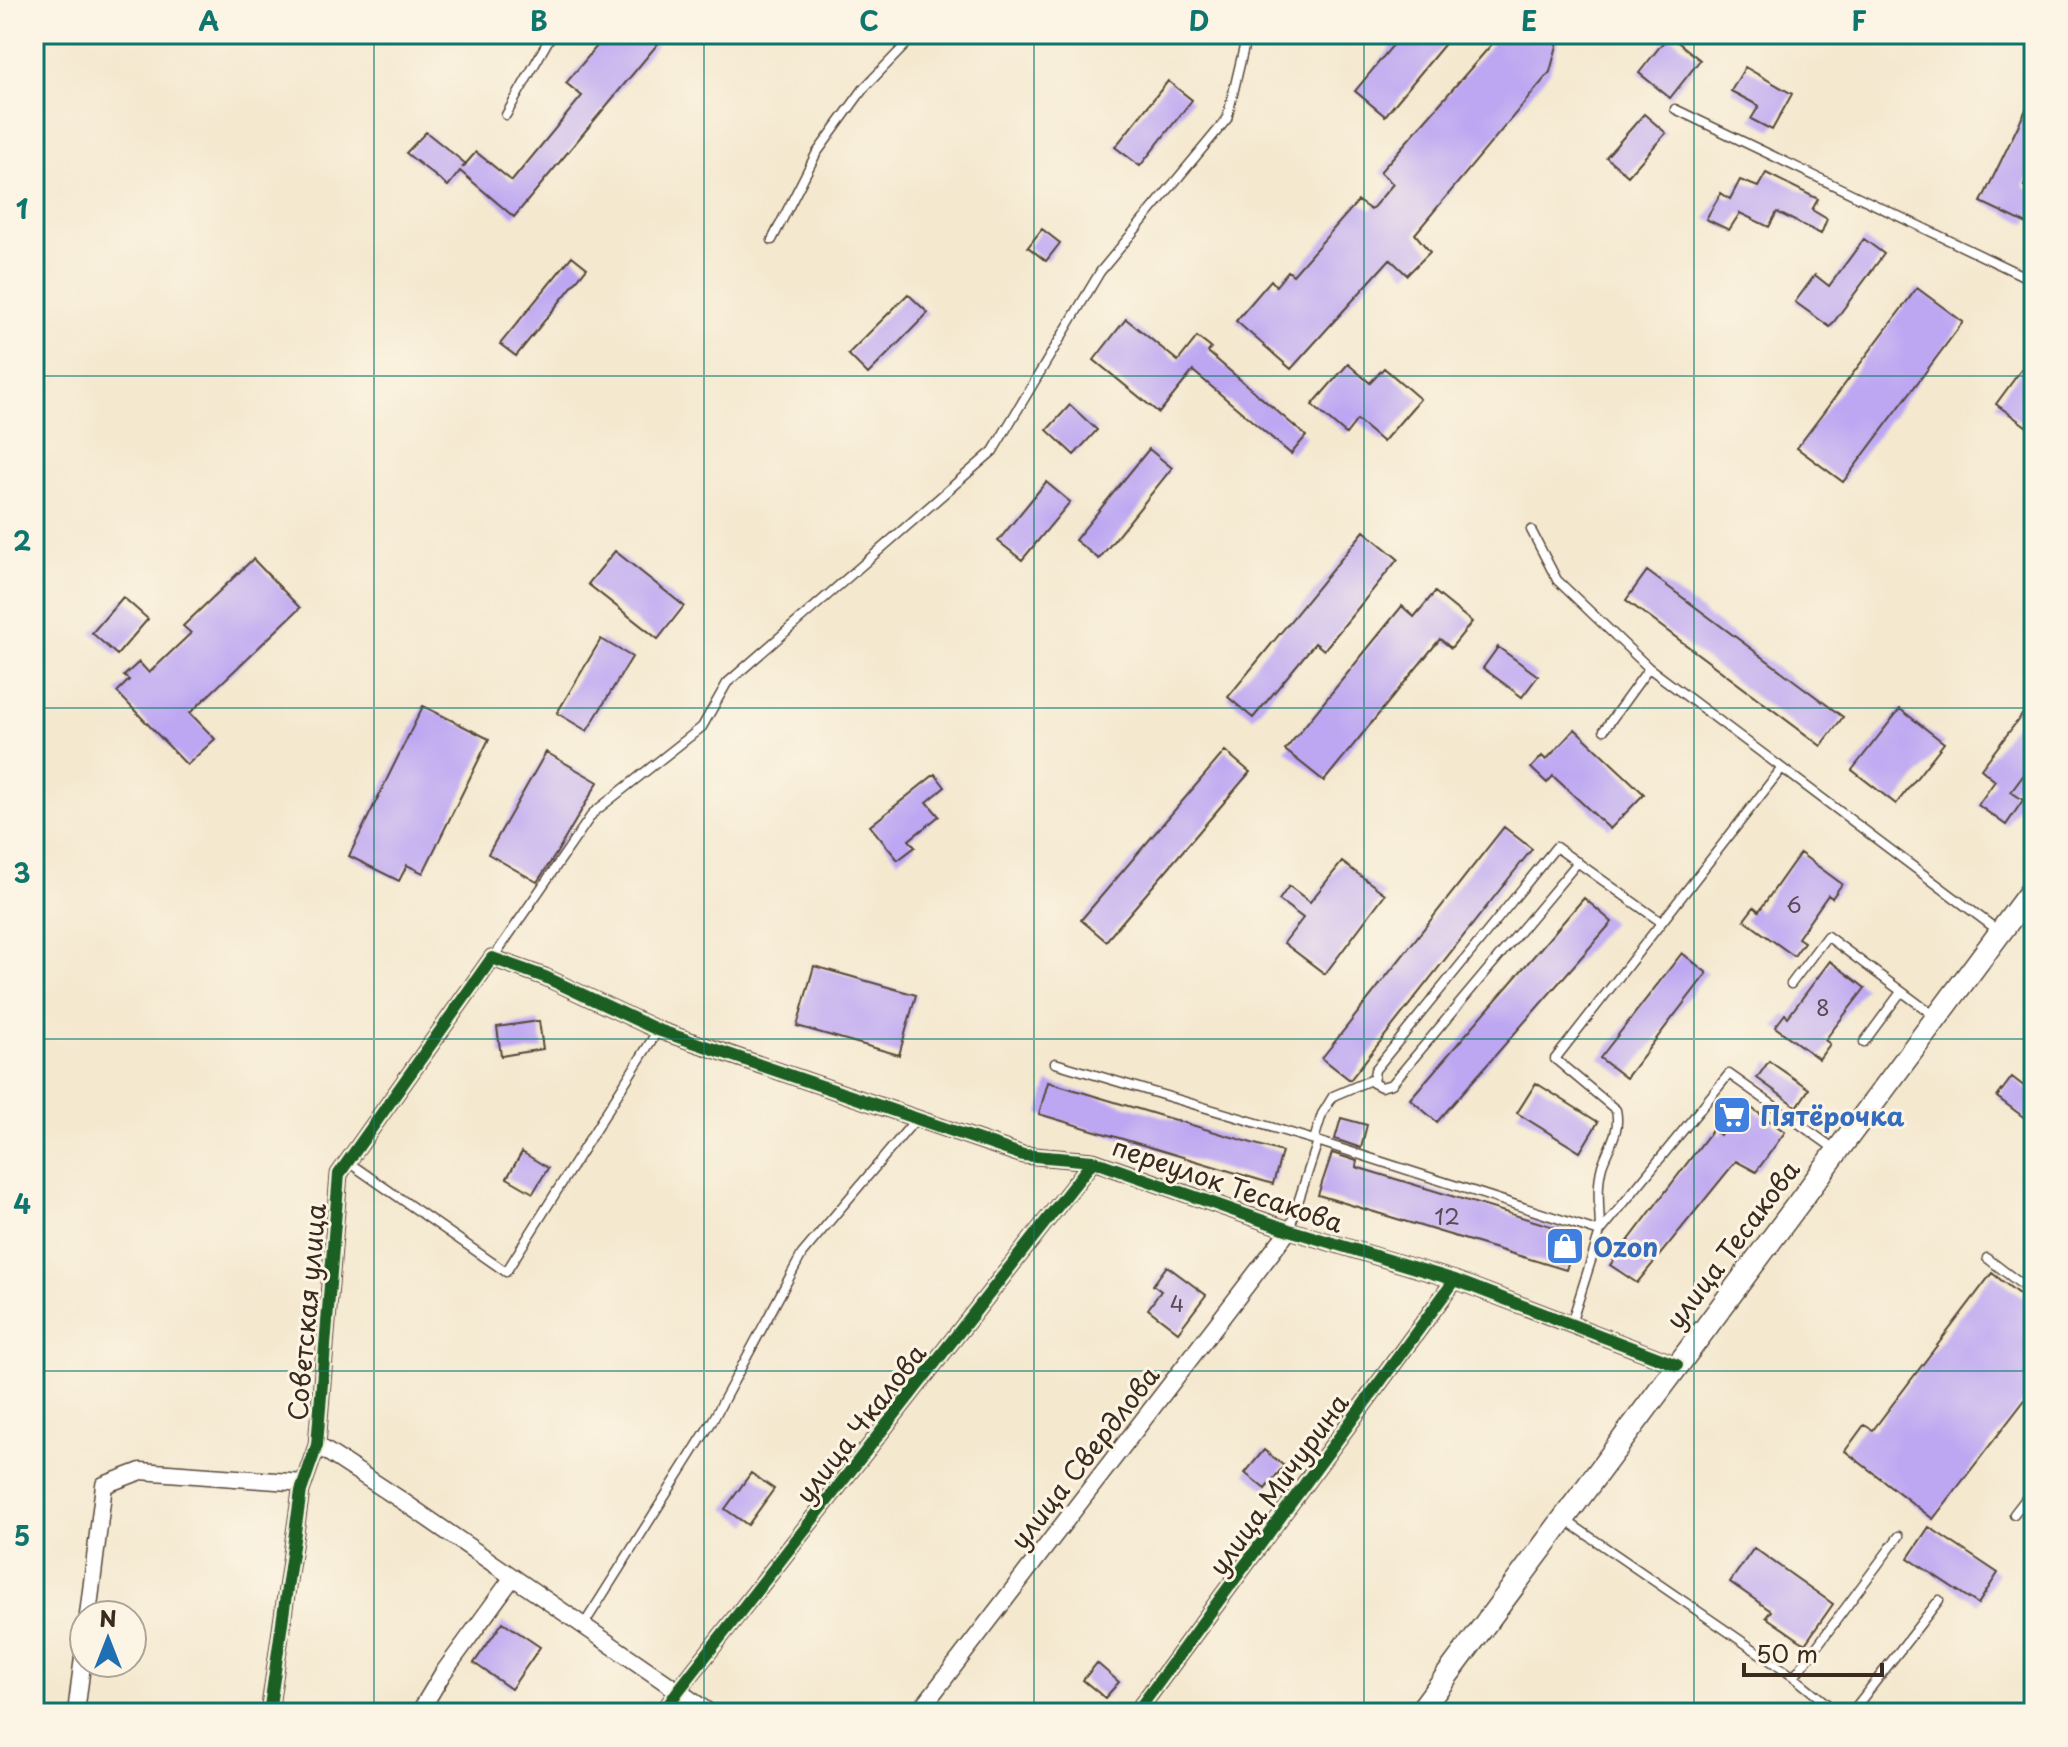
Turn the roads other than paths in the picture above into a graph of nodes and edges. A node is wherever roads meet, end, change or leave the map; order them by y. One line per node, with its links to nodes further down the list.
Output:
1 (552, 34): 5 (lane)
2 (916, 34): 6 (lane)
3 (1237, 34): 16 (lane)
4 (1675, 109): 7 (lane)
5 (506, 115)
6 (772, 240)
7 (2034, 281)
8 (1531, 530): 9 (lane)
9 (1649, 668): 10 (lane); 11 (lane)
10 (1604, 730)
11 (1782, 768): 14 (lane); 15 (lane)
12 (1578, 862): 14 (lane); 23 (lane); 23 (lane)
13 (2034, 887): 15 (main road, улица Тесакова)
14 (1661, 922): 30 (lane)
15 (2000, 932): 19 (main road, улица Тесакова)
16 (492, 958): 20 (street, переулок Тесакова); 28 (street, Советская улица)
17 (1791, 984): 18 (lane)
18 (1901, 992): 19 (lane); 21 (lane)
19 (1936, 1018): 26 (main road, улица Тесакова)
20 (658, 1030): 24 (street, переулок Тесакова); 28 (lane)
21 (1864, 1042)
22 (1055, 1063): 25 (lane)
23 (1373, 1079): 25 (lane)
24 (917, 1119): 27 (street, переулок Тесакова); 45 (lane)
25 (1316, 1141): 29 (lane); 30 (lane)
26 (1837, 1151): 30 (lane); 35 (main road, улица Тесакова)
27 (1093, 1161): 29 (street, переулок Тесакова); 48 (street, улица Чкалова)
28 (348, 1162): 36 (street, Советская улица)
29 (1289, 1230): 32 (street, переулок Тесакова); 54 (street, улица Свердлова)
30 (1600, 1232): 34 (lane)
31 (1987, 1258): 33 (lane)
32 (1455, 1280): 34 (street, переулок Тесакова); 55 (street, улица Мичурина)
33 (2034, 1294)
34 (1571, 1324): 35 (street, переулок Тесакова)
35 (1677, 1365): 40 (main road, улица Тесакова)
36 (317, 1445): 37 (street, Советская улица); 42 (street)
37 (304, 1483): 43 (street); 50 (street, Советская улица)
38 (2034, 1488): 39 (lane)
39 (2014, 1514)
40 (1563, 1518): 46 (lane); 56 (main road, улица Тесакова)
41 (1899, 1536): 46 (lane)
42 (513, 1577): 45 (street); 51 (street)
43 (90, 1599)
44 (1939, 1600): 58 (lane)
45 (583, 1626): 48 (street)
46 (1794, 1677): 57 (lane)
47 (80, 1679): 49 (street)
48 (678, 1691): 52 (street, улица Чкалова); 53 (street)
49 (76, 1713)
50 (269, 1713)
51 (419, 1713)
52 (663, 1713)
53 (710, 1713)
54 (918, 1713)
55 (1136, 1713)
56 (1419, 1713)
57 (1838, 1713)
58 (1851, 1713)

